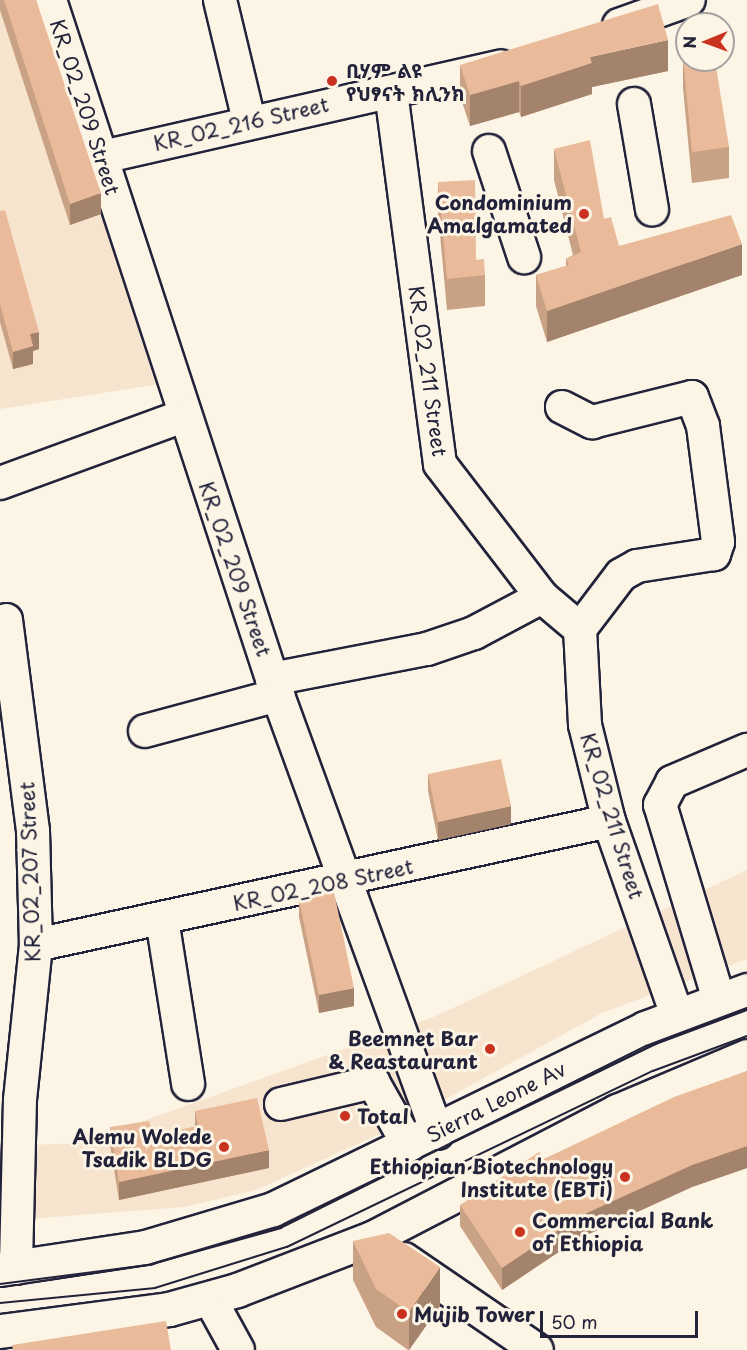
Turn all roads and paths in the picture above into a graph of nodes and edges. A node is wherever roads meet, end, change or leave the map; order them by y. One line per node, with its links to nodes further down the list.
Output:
1 (50, 0): 10 (street, KR_02_209 Street)
2 (220, 0): 8 (street)
3 (689, 0): 4 (street)
4 (586, 37)
5 (530, 57): 6 (street, KR_02_216 Street)
6 (391, 92): 8 (street, KR_02_216 Street); 16 (street, KR_02_211 Street)
7 (634, 104): 11 (street)
8 (249, 121): 10 (street, KR_02_216 Street)
9 (489, 151): 12 (street)
10 (102, 157): 14 (street, KR_02_209 Street)
11 (652, 209)
12 (524, 257)
13 (562, 407): 18 (street)
14 (183, 416): 15 (street); 19 (street, KR_02_209 Street)
15 (0, 483)
16 (542, 597): 18 (street, KR_02_211 Street); 19 (street)
17 (6, 620): 25 (street, KR_02_207 Street)
18 (580, 629): 22 (street, KR_02_211 Street)
19 (275, 687): 20 (street); 23 (street, KR_02_209 Street)
20 (145, 731)
21 (747, 750): 26 (street)
22 (609, 822): 23 (street, KR_02_208 Street); 27 (street, KR_02_211 Street)
23 (342, 881): 24 (street, KR_02_208 Street); 31 (street, KR_02_209 Street)
24 (162, 919): 25 (street, KR_02_208 Street); 29 (street)
25 (36, 945): 33 (street, KR_02_207 Street)
26 (733, 995): 27 (main road, Sierra Leone Av)
27 (677, 1015): 31 (main road, Sierra Leone Av)
28 (747, 1056): 32 (main road)
29 (188, 1084)
30 (281, 1104): 31 (street)
31 (422, 1139): 33 (main road, Sierra Leone Av)
32 (372, 1238): 34 (main road); 37 (street)
33 (8, 1268)
34 (210, 1299): 35 (main road); 36 (street)
35 (0, 1331)
36 (238, 1350)
37 (537, 1350)

